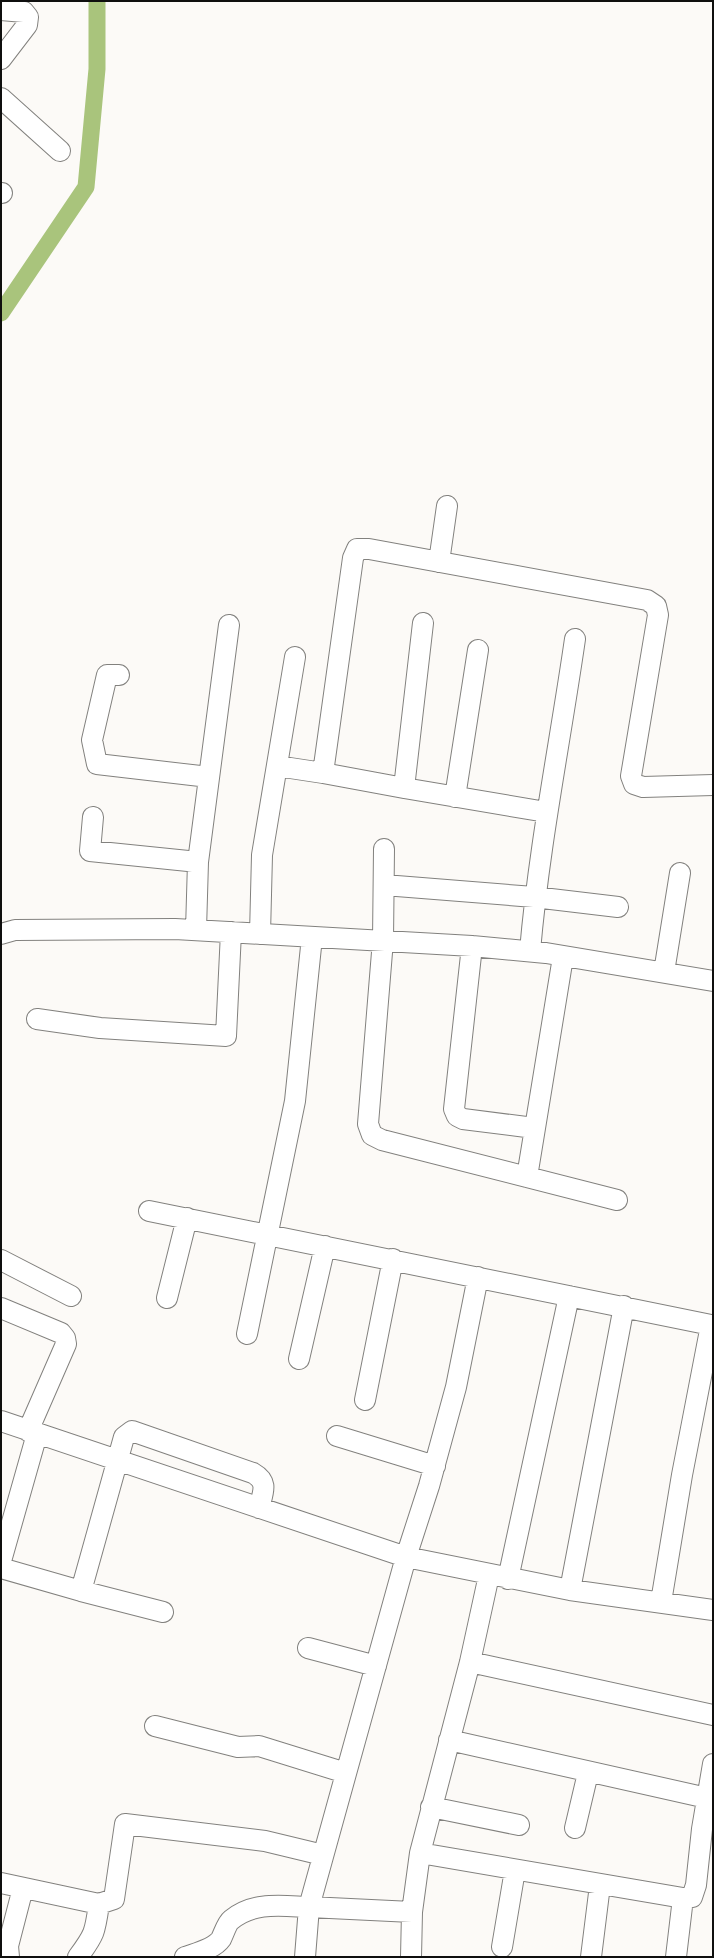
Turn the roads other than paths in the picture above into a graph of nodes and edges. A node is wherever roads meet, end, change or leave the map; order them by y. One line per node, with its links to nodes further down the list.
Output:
1 (1, 10): 2 (street)
2 (1, 59)
3 (1, 98): 4 (street)
4 (60, 151)
5 (447, 506): 6 (street)
6 (439, 562): 14 (street); 16 (street)
7 (423, 623): 17 (street)
8 (229, 625): 15 (street)
9 (575, 639): 19 (street)
10 (478, 650): 18 (street)
11 (294, 658): 13 (street)
12 (119, 675): 15 (street)
13 (277, 766): 14 (street); 30 (street)
14 (323, 773): 17 (street)
15 (209, 778): 22 (street)
16 (713, 785)
17 (404, 788): 18 (street)
18 (455, 797): 19 (street)
19 (546, 812): 25 (street)
20 (93, 817): 22 (street)
21 (384, 849): 24 (street)
22 (198, 862): 27 (street)
23 (680, 873): 36 (street)
24 (384, 885): 25 (street); 32 (street)
25 (534, 897): 26 (street); 34 (street)
26 (618, 907)
27 (196, 930): 28 (street); 29 (street)
28 (231, 932): 30 (street); 38 (street)
29 (1, 934)
30 (260, 934): 31 (street)
31 (312, 937): 32 (street); 44 (street)
32 (383, 940): 33 (street); 40 (street)
33 (472, 946): 34 (street); 39 (street)
34 (530, 951): 35 (street)
35 (563, 957): 36 (street); 39 (street)
36 (664, 972): 37 (street)
37 (713, 981)
38 (37, 1019)
39 (534, 1128): 40 (street)
40 (527, 1177): 41 (street)
41 (617, 1200)
42 (149, 1210): 43 (street)
43 (187, 1218): 44 (street); 51 (street)
44 (267, 1234): 45 (street); 55 (street)
45 (325, 1246): 47 (street); 56 (street)
46 (1, 1260): 49 (street)
47 (393, 1260): 48 (street); 57 (street)
48 (478, 1277): 50 (street); 62 (street)
49 (71, 1296)
50 (569, 1296): 52 (street); 68 (street)
51 (166, 1298)
52 (624, 1306): 54 (street); 69 (street)
53 (1, 1308): 59 (street)
54 (712, 1325): 71 (street)
55 (247, 1334)
56 (299, 1359)
57 (365, 1400)
58 (1, 1422): 59 (street)
59 (33, 1432): 61 (street); 65 (street)
60 (337, 1436): 62 (street)
61 (117, 1462): 63 (street); 63 (street); 70 (street)
62 (435, 1466): 64 (street)
63 (259, 1508): 64 (street)
64 (406, 1557): 67 (street); 76 (street)
65 (1, 1561)
66 (1, 1568): 70 (street)
67 (489, 1575): 68 (street); 75 (street)
68 (508, 1579): 69 (street)
69 (570, 1590): 71 (street)
70 (81, 1591): 73 (street)
71 (661, 1602): 72 (street)
72 (713, 1610)
73 (163, 1612)
74 (308, 1648): 76 (street)
75 (470, 1662): 77 (street); 79 (street)
76 (376, 1666): 81 (street)
77 (713, 1715)
78 (155, 1726): 81 (street)
79 (449, 1740): 82 (street); 84 (street)
80 (713, 1764): 83 (street)
81 (346, 1773): 88 (street)
82 (588, 1773): 83 (street); 86 (street)
83 (707, 1798): 93 (street)
84 (431, 1807): 85 (street); 87 (street)
85 (519, 1825)
86 (575, 1828)
87 (420, 1853): 89 (street); 96 (street)
88 (323, 1855): 94 (street); 95 (street)
89 (515, 1870): 91 (street); 97 (street)
90 (1, 1883): 92 (street)
91 (600, 1885): 93 (street); 104 (street)
92 (23, 1888): 94 (street); 99 (street)
93 (683, 1898): 105 (street)
94 (99, 1904): 100 (street)
95 (309, 1907): 96 (street); 98 (street); 102 (street)
96 (412, 1912): 103 (street)
97 (502, 1947)
98 (219, 1949): 101 (street)
99 (9, 1957)
100 (78, 1957)
101 (185, 1957)
102 (305, 1957)
103 (411, 1957)
104 (590, 1957)
105 (676, 1957)

